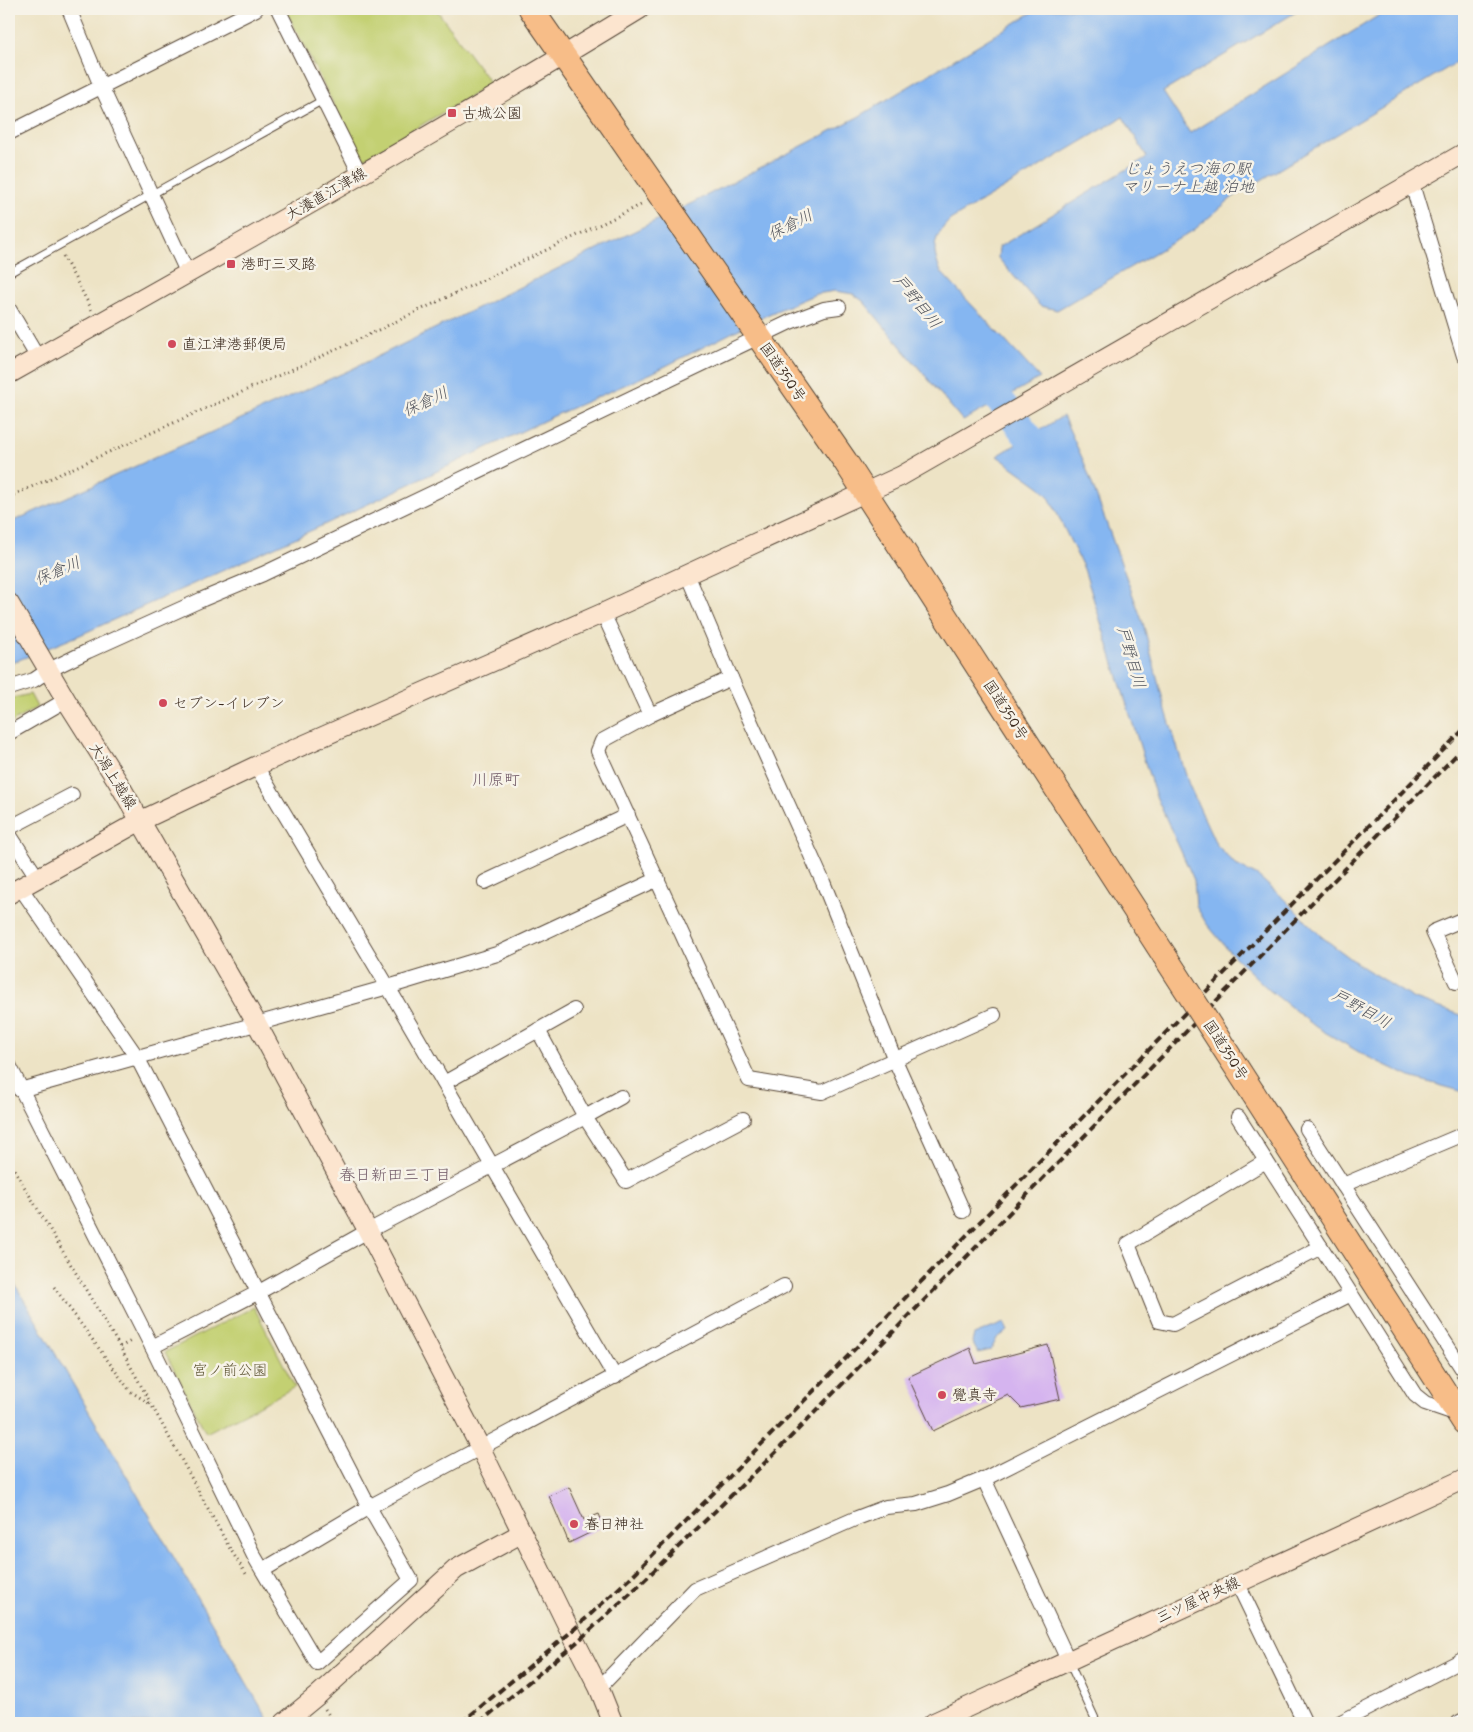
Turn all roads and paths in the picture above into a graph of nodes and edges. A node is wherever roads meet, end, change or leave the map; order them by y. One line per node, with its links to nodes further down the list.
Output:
1 (69, 9): 7 (street)
2 (256, 9): 7 (street)
3 (278, 9): 8 (street)
4 (531, 9): 6 (highway, 国道350号)
5 (640, 9): 6 (street, 大瀁直江津線)
6 (564, 56): 11 (street, 大瀁直江津線); 14 (highway, 国道350号)
7 (101, 86): 9 (street); 13 (street)
8 (323, 100): 11 (street); 13 (lane)
9 (9, 133)
10 (1464, 153): 12 (street)
11 (360, 174): 17 (street, 大瀁直江津線)
12 (1412, 184): 22 (street); 25 (street)
13 (151, 195): 15 (lane); 17 (street)
14 (664, 198): 21 (highway, 国道350号); 26 (path)
15 (58, 246): 16 (lane); 20 (path)
16 (9, 273)
17 (188, 274): 20 (street, 大瀁直江津線)
18 (839, 306): 21 (street)
19 (9, 309): 23 (street)
20 (99, 324): 23 (street, 大瀁直江津線)
21 (756, 333): 25 (highway, 国道350号); 30 (street)
22 (1464, 356)
23 (38, 358): 24 (street, 大瀁直江津線)
24 (9, 374)
25 (866, 493): 27 (street); 79 (highway, 国道350号, bridge)
26 (9, 497)
27 (687, 574): 29 (street); 31 (street)
28 (9, 603): 30 (street, 大潟上越線)
29 (603, 612): 34 (street); 36 (street)
30 (46, 665): 32 (street); 33 (street, 大潟上越線)
31 (731, 678): 34 (street); 54 (street)
32 (9, 688)
33 (66, 700): 35 (street); 39 (street, 大潟上越線)
34 (650, 715): 38 (street)
35 (9, 733)
36 (256, 766): 39 (street); 48 (street)
37 (72, 795): 40 (street)
38 (628, 815): 43 (street); 44 (street)
39 (140, 820): 42 (street, 大潟上越線); 51 (street)
40 (9, 828)
41 (9, 834): 42 (street)
42 (37, 877): 45 (street, 大潟上越線)
43 (658, 879): 48 (street); 54 (street)
44 (485, 882)
45 (14, 890): 53 (street)
46 (1464, 919): 47 (street)
47 (1456, 982)
48 (388, 987): 51 (street); 56 (street)
49 (574, 1010): 52 (street)
50 (994, 1015): 54 (street)
51 (257, 1024): 53 (street); 69 (street)
52 (538, 1030): 56 (street); 59 (street)
53 (137, 1057): 57 (street); 73 (street)
54 (896, 1060): 68 (street)
55 (9, 1065): 57 (street)
56 (444, 1083): 66 (street)
57 (20, 1090): 75 (street)
58 (621, 1097): 59 (street)
59 (585, 1117): 61 (street); 66 (street)
60 (1238, 1117): 65 (street)
61 (743, 1120)
62 (1307, 1129): 67 (street)
63 (1464, 1134): 67 (street)
64 (9, 1161): 78 (path)
65 (1266, 1161): 70 (street); 70 (street)
66 (492, 1166): 69 (street); 77 (street)
67 (1343, 1185): 76 (street)
68 (963, 1211)
69 (368, 1231): 73 (street); 80 (street)
70 (1321, 1247): 74 (street)
71 (784, 1286): 77 (street)
72 (54, 1287): 78 (path)
73 (259, 1292): 75 (street); 83 (street)
74 (1351, 1294): 79 (street); 81 (street)
75 (152, 1347): 85 (street)
76 (1464, 1375)
77 (615, 1377): 80 (street)
78 (151, 1404): 86 (path)
79 (1463, 1411)
80 (480, 1448): 83 (street); 84 (street)
81 (984, 1479): 89 (street); 90 (street)
82 (1464, 1479): 87 (street, 三ツ屋中央線)
83 (369, 1507): 85 (street); 85 (street)
84 (522, 1533): 90 (street); 91 (street)
85 (264, 1570)
86 (248, 1578)
87 (1238, 1582): 89 (street, 三ツ屋中央線); 98 (street)
88 (1464, 1659): 99 (street)
89 (1068, 1660): 96 (street, 三ツ屋中央線); 97 (lane)
90 (599, 1688): 95 (street)
91 (313, 1699): 93 (street); 94 (path)
92 (1464, 1720): 100 (street)
93 (284, 1723)
94 (334, 1723)
95 (613, 1723)
96 (933, 1723)
97 (1097, 1723)
98 (1305, 1723)
99 (1339, 1723)
100 (1458, 1723)

